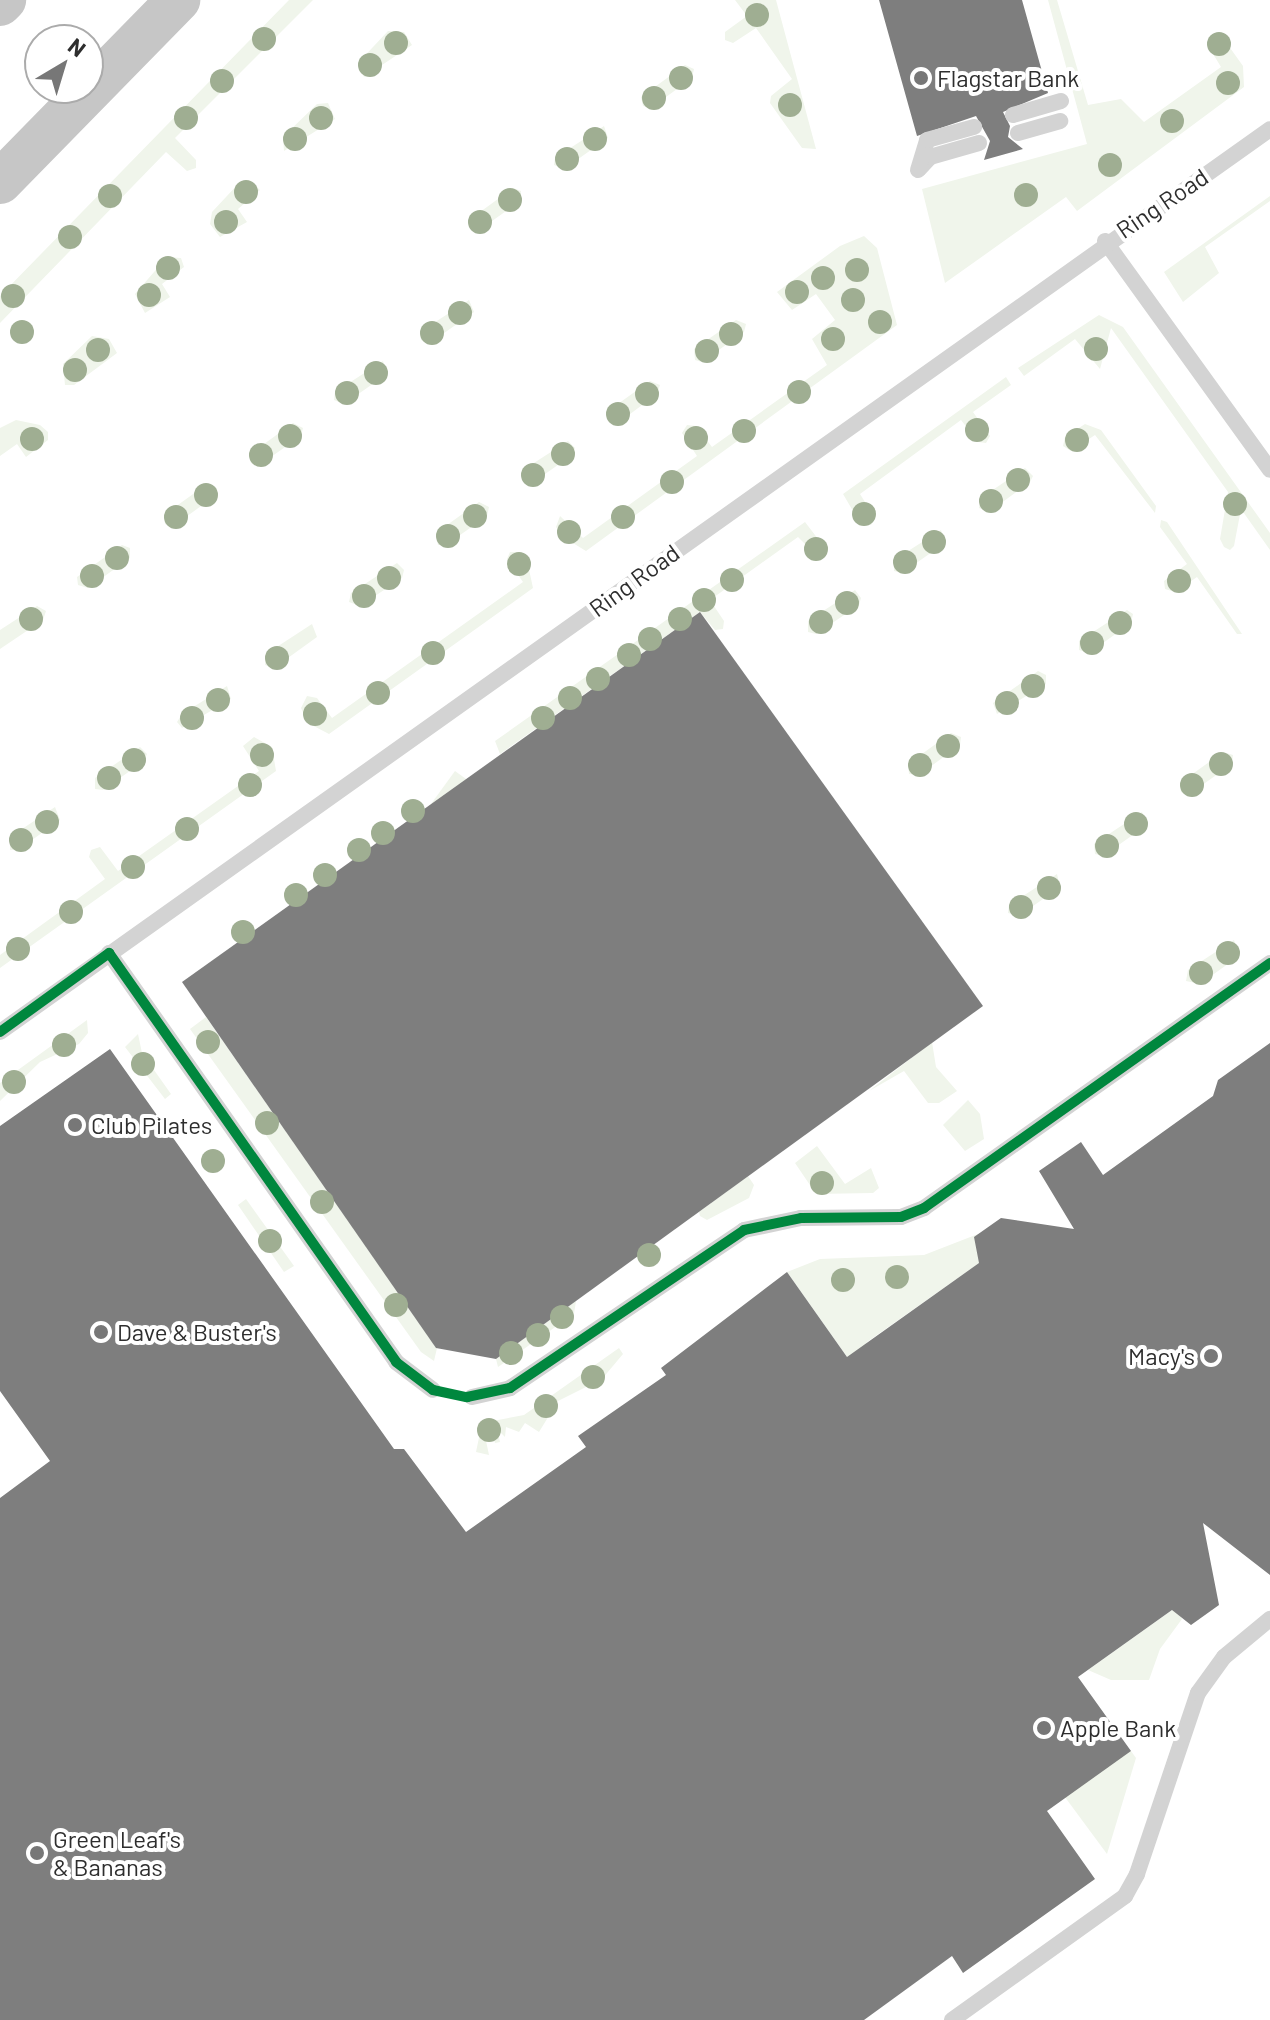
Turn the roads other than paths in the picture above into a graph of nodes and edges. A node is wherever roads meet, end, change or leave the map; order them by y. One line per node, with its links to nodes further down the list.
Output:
1 (178, 0): 9 (main road)
2 (1061, 101): 3 (lane)
3 (1013, 115)
4 (1060, 121): 6 (lane)
5 (1270, 129): 10 (lane, Ring Road)
6 (1018, 133)
7 (977, 135): 8 (lane)
8 (918, 170)
9 (0, 182)
10 (1105, 241): 11 (lane); 12 (lane, Ring Road)
11 (1270, 470)
12 (109, 953): 14 (lane, Ring Road); 15 (lane)
13 (1270, 963): 16 (lane)
14 (0, 1032)
15 (433, 1390)
16 (472, 1397)
17 (1270, 1619): 18 (lane)
18 (952, 2020)

